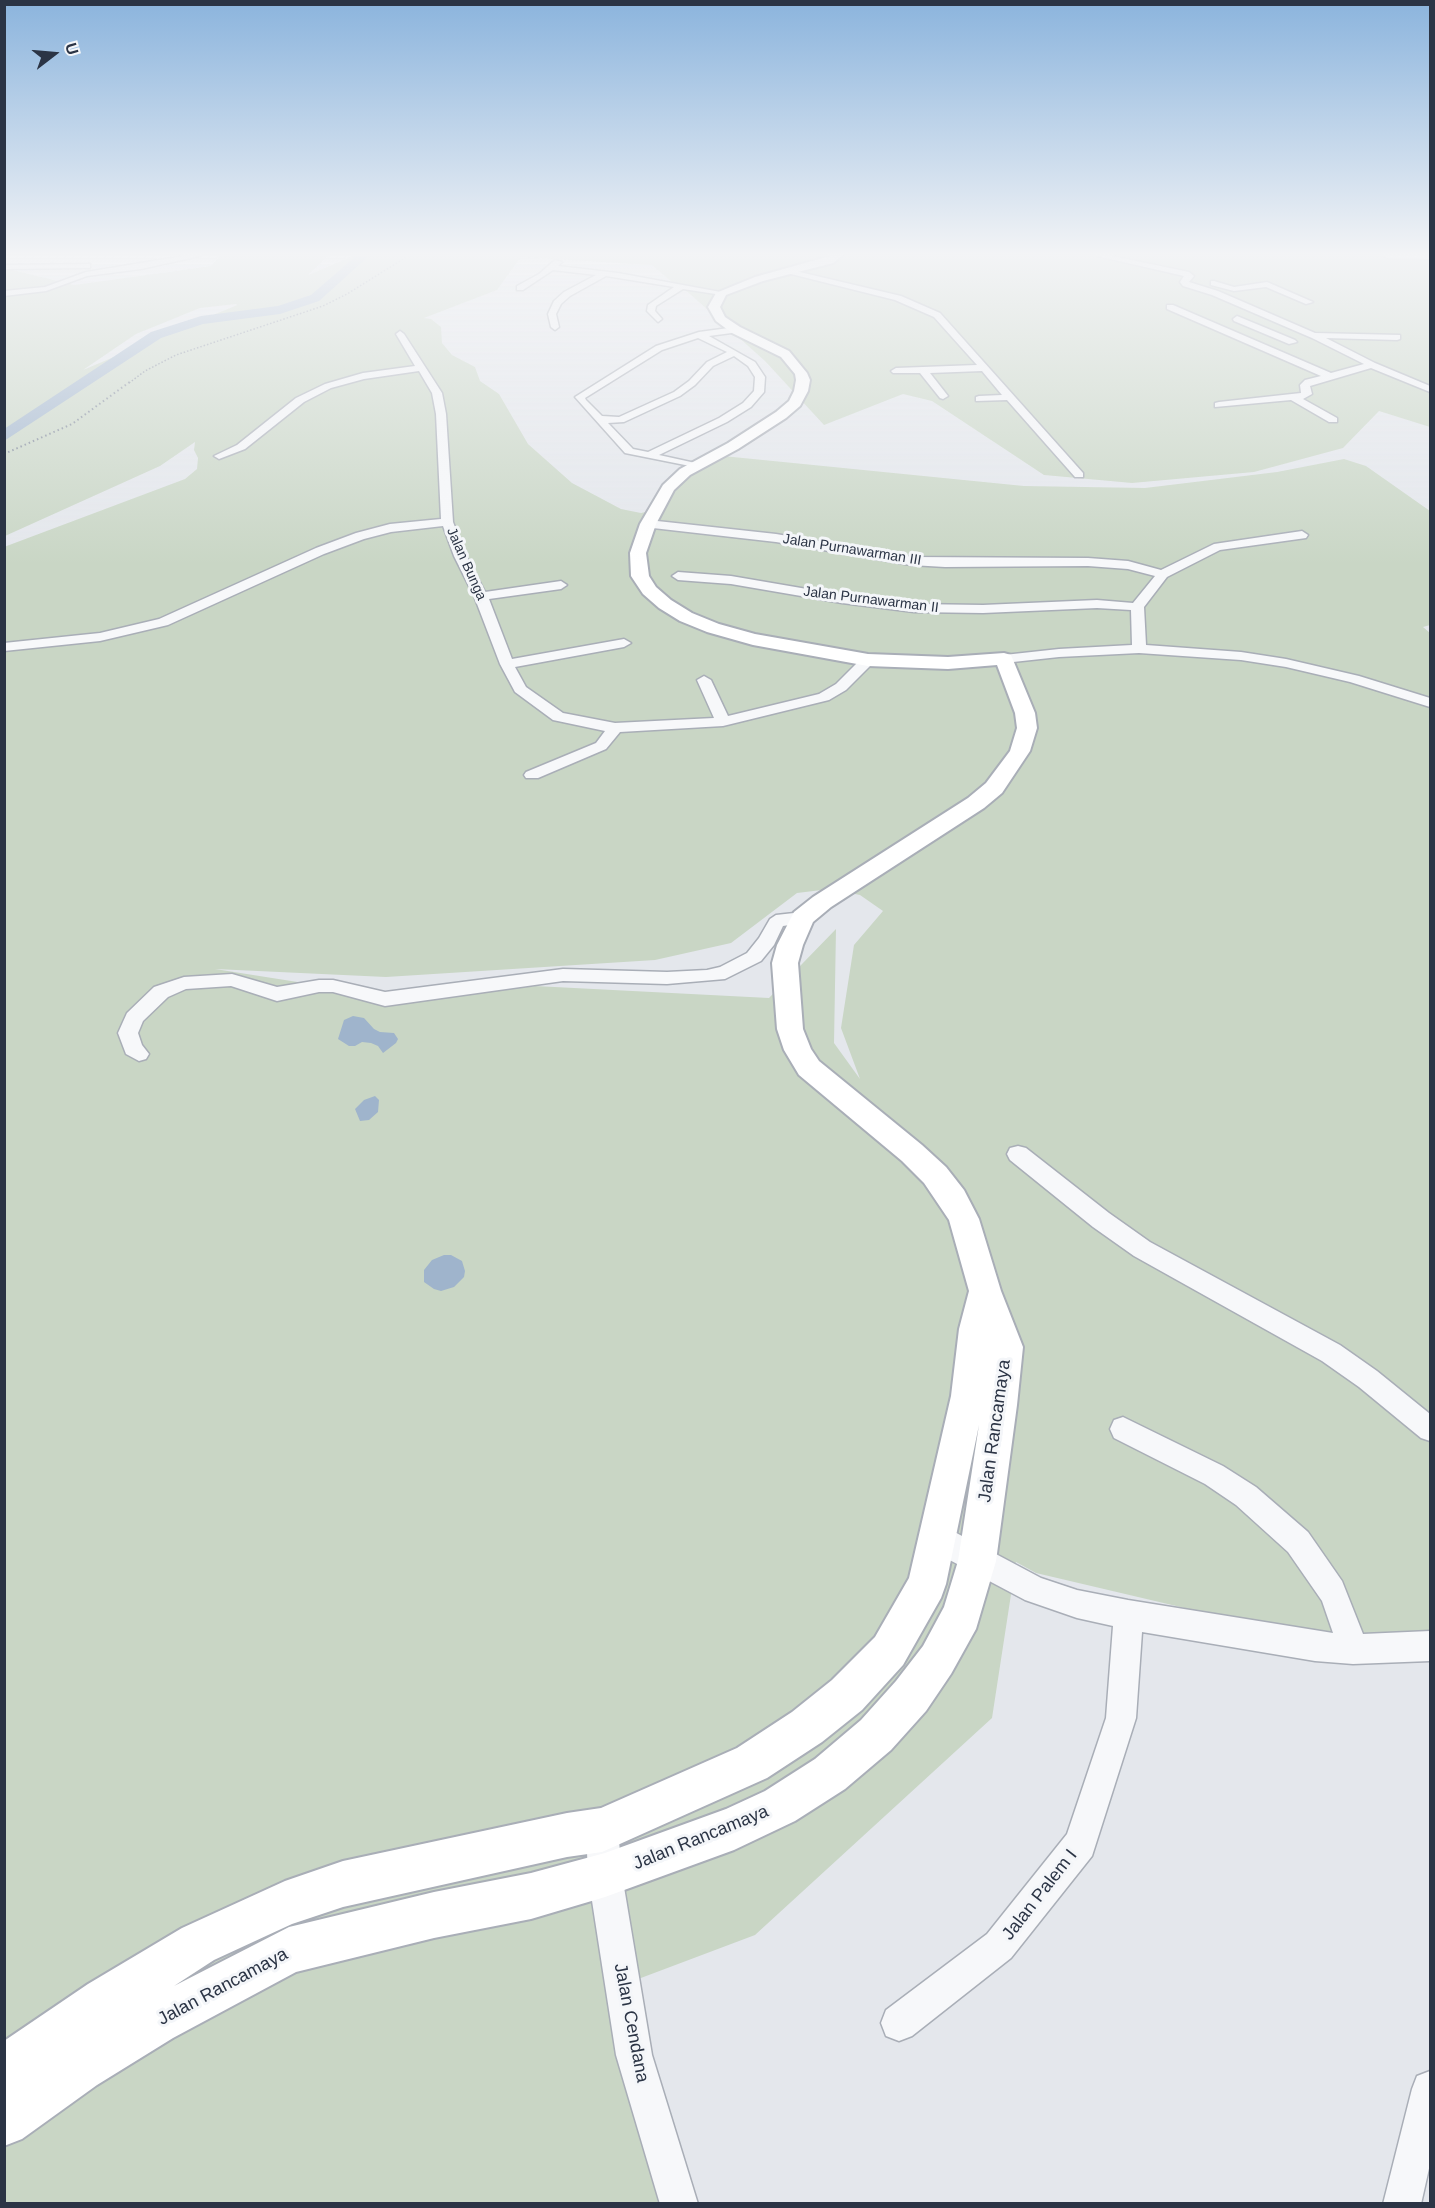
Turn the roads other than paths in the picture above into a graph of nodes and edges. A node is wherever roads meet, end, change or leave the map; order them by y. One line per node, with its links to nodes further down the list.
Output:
1 (415, 359): 11 (street)
2 (643, 359): 22 (street)
3 (720, 359): 22 (street)
4 (745, 359): 25 (street)
5 (789, 359): 26 (street)
6 (978, 359): 12 (street)
7 (1307, 359): 15 (street)
8 (1308, 359): 15 (street)
9 (1359, 359): 10 (street)
10 (1367, 363): 15 (street); 16 (street)
11 (421, 368): 24 (street); 28 (street)
12 (986, 368): 13 (street); 18 (street)
13 (923, 370): 14 (street); 17 (street)
14 (896, 371)
15 (1338, 371): 19 (street)
16 (1431, 389)
17 (943, 396)
18 (1011, 397): 20 (street); 27 (street)
19 (1293, 397): 21 (street); 23 (street)
20 (979, 399)
21 (1219, 405)
22 (598, 419): 25 (street)
23 (1333, 420)
24 (219, 456)
25 (648, 456): 26 (street)
26 (696, 466): 29 (street)
27 (1079, 475)
28 (447, 522): 34 (street, Jalan Bunga); 37 (street, Jalan Bunga)
29 (648, 524): 31 (street, Jalan Purnawarman III); 40 (street)
30 (1302, 535): 31 (street)
31 (1162, 574): 35 (street)
32 (678, 576): 35 (street, Jalan Purnawarman II)
33 (561, 585): 34 (street)
34 (481, 596): 41 (street, Jalan Bunga)
35 (1137, 607): 38 (street)
36 (624, 643): 41 (street)
37 (4, 647)
38 (1139, 649): 39 (street); 43 (street)
39 (1004, 659): 40 (street); 47 (street)
40 (868, 660): 44 (street, Jalan Bunga)
41 (507, 664): 45 (street, Jalan Bunga)
42 (704, 680): 44 (street)
43 (1431, 703)
44 (723, 722): 45 (street, Jalan Bunga)
45 (615, 728): 46 (street)
46 (532, 775)
47 (803, 918): 48 (street); 50 (street)
48 (139, 1054)
49 (1018, 1154): 52 (street)
50 (985, 1291): 53 (street, Jalan Rancamaya); 54 (street, Jalan Rancamaya)
51 (1123, 1429): 57 (street)
52 (1431, 1429)
53 (937, 1538): 54 (street); 58 (street, Jalan Rancamaya)
54 (977, 1561): 55 (street); 59 (street, Jalan Rancamaya)
55 (1128, 1615): 57 (street); 60 (street, Jalan Palem I)
56 (1431, 1646): 57 (street)
57 (1353, 1649)
58 (602, 1830): 59 (street, Jalan Cendana); 61 (street, Jalan Rancamaya)
59 (605, 1875): 63 (street, Jalan Rancamaya); 64 (street, Jalan Cendana)
60 (899, 2023)
61 (4, 2071)
62 (1431, 2089): 65 (street)
63 (4, 2121)
64 (678, 2204)
65 (1402, 2204)

